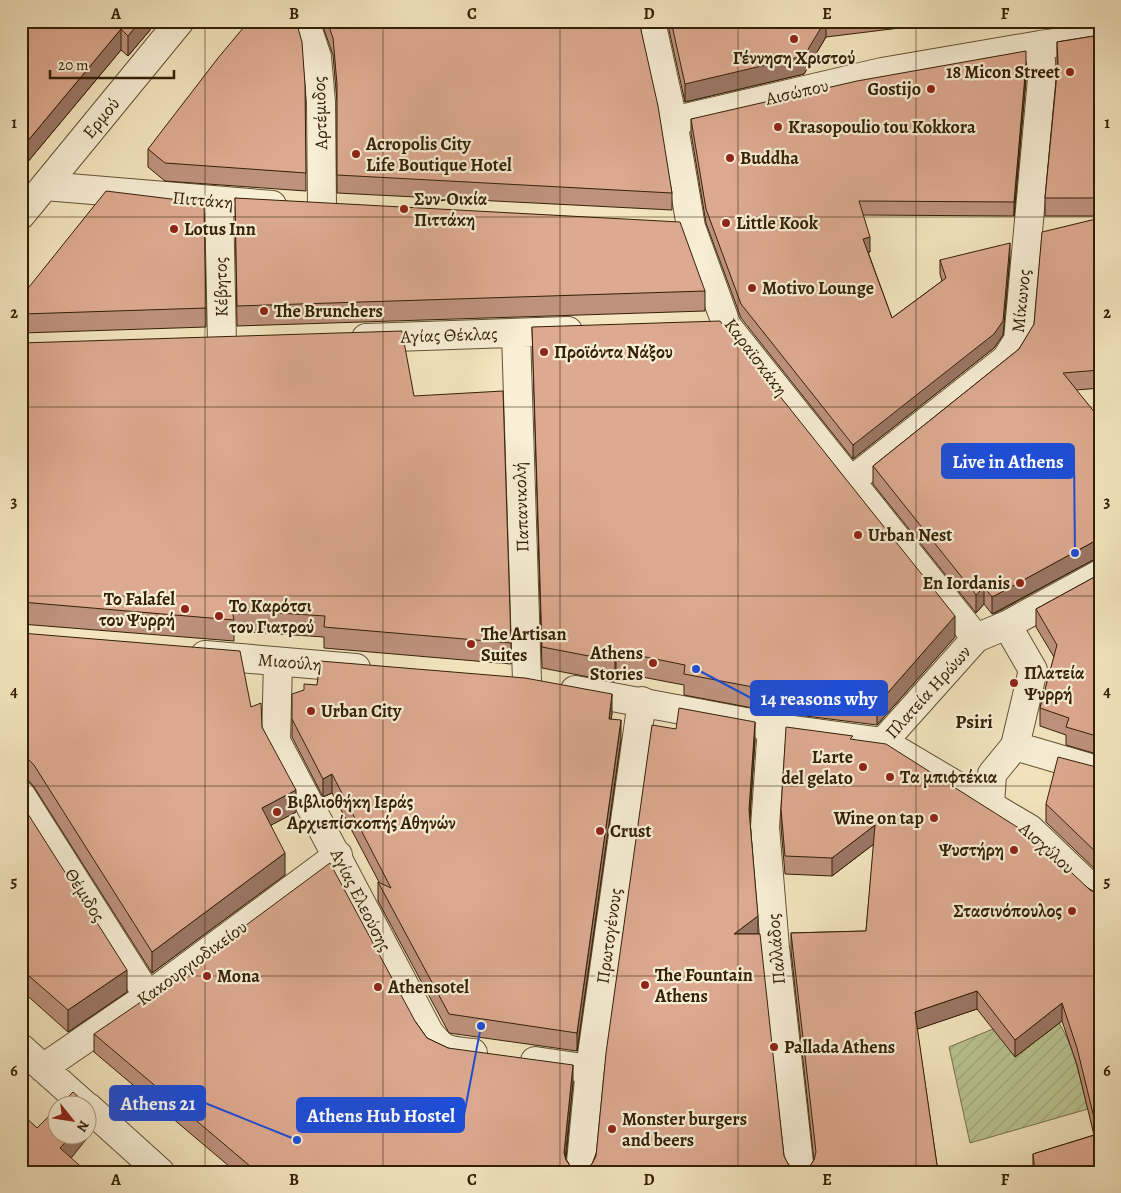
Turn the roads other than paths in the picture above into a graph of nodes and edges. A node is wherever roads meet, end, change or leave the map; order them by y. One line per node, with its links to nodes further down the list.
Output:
1 (180, 21): 7 (street, Ερμού)
2 (305, 21): 9 (street, Αρτέμιδος)
3 (651, 21): 6 (street, Καραϊσκάκη)
4 (1100, 37): 5 (street, Αισώπου)
5 (1040, 45): 6 (street, Αισώπου); 22 (street, Μίκωνος)
6 (673, 121): 13 (street, Καραϊσκάκη)
7 (45, 186): 8 (street, Πιττάκη); 11 (street, Ερμού)
8 (220, 202): 9 (street, Πιττάκη); 20 (street, Κέβητος)
9 (322, 208): 10 (street, Πιττάκη)
10 (351, 209)
11 (21, 215)
12 (662, 226): 13 (street)
13 (691, 227): 14 (street, Καραϊσκάκη)
14 (727, 326): 15 (street); 22 (street, Καραϊσκάκη)
15 (698, 327)
16 (593, 330): 17 (street, Αγίας Θέκλας)
17 (516, 333): 18 (street, Αγίας Θέκλας); 29 (street, Παπανικολή)
18 (340, 339)
19 (252, 342): 20 (street)
20 (222, 343): 21 (street)
21 (194, 344)
22 (852, 480): 25 (street, Καραϊσκάκη)
23 (1100, 574): 24 (street, Πλατεία Ηρώων)
24 (1007, 624): 25 (street, Πλατεία Ηρώων); 32 (street)
25 (976, 638): 31 (street, Πλατεία Ηρώων)
26 (179, 653): 27 (street, Μιαούλη)
27 (278, 662): 28 (street, Μιαούλη); 36 (street, Αγίας Ελεούσης)
28 (378, 670)
29 (642, 701): 30 (street); 41 (street, Πρωτογένους)
30 (772, 727): 31 (street); 46 (street, Παλλάδος)
31 (883, 742): 35 (street, Πλατεία Ηρώων)
32 (1015, 746): 33 (street); 35 (street)
33 (1100, 771)
34 (21, 795): 38 (street, Θέμιδος)
35 (990, 805): 37 (street, Αισχύλου)
36 (338, 855): 38 (street, Κακουργιοδικείου); 41 (street, Αγίας Ελεούσης)
37 (1100, 896)
38 (148, 996): 40 (street, Κακουργιοδικείου)
39 (21, 1048): 40 (street)
40 (44, 1068): 42 (street)
41 (590, 1069): 45 (street, Πρωτογένους)
42 (76, 1096)
43 (98, 1116): 44 (street)
44 (160, 1172)
45 (580, 1172)
46 (800, 1172)

